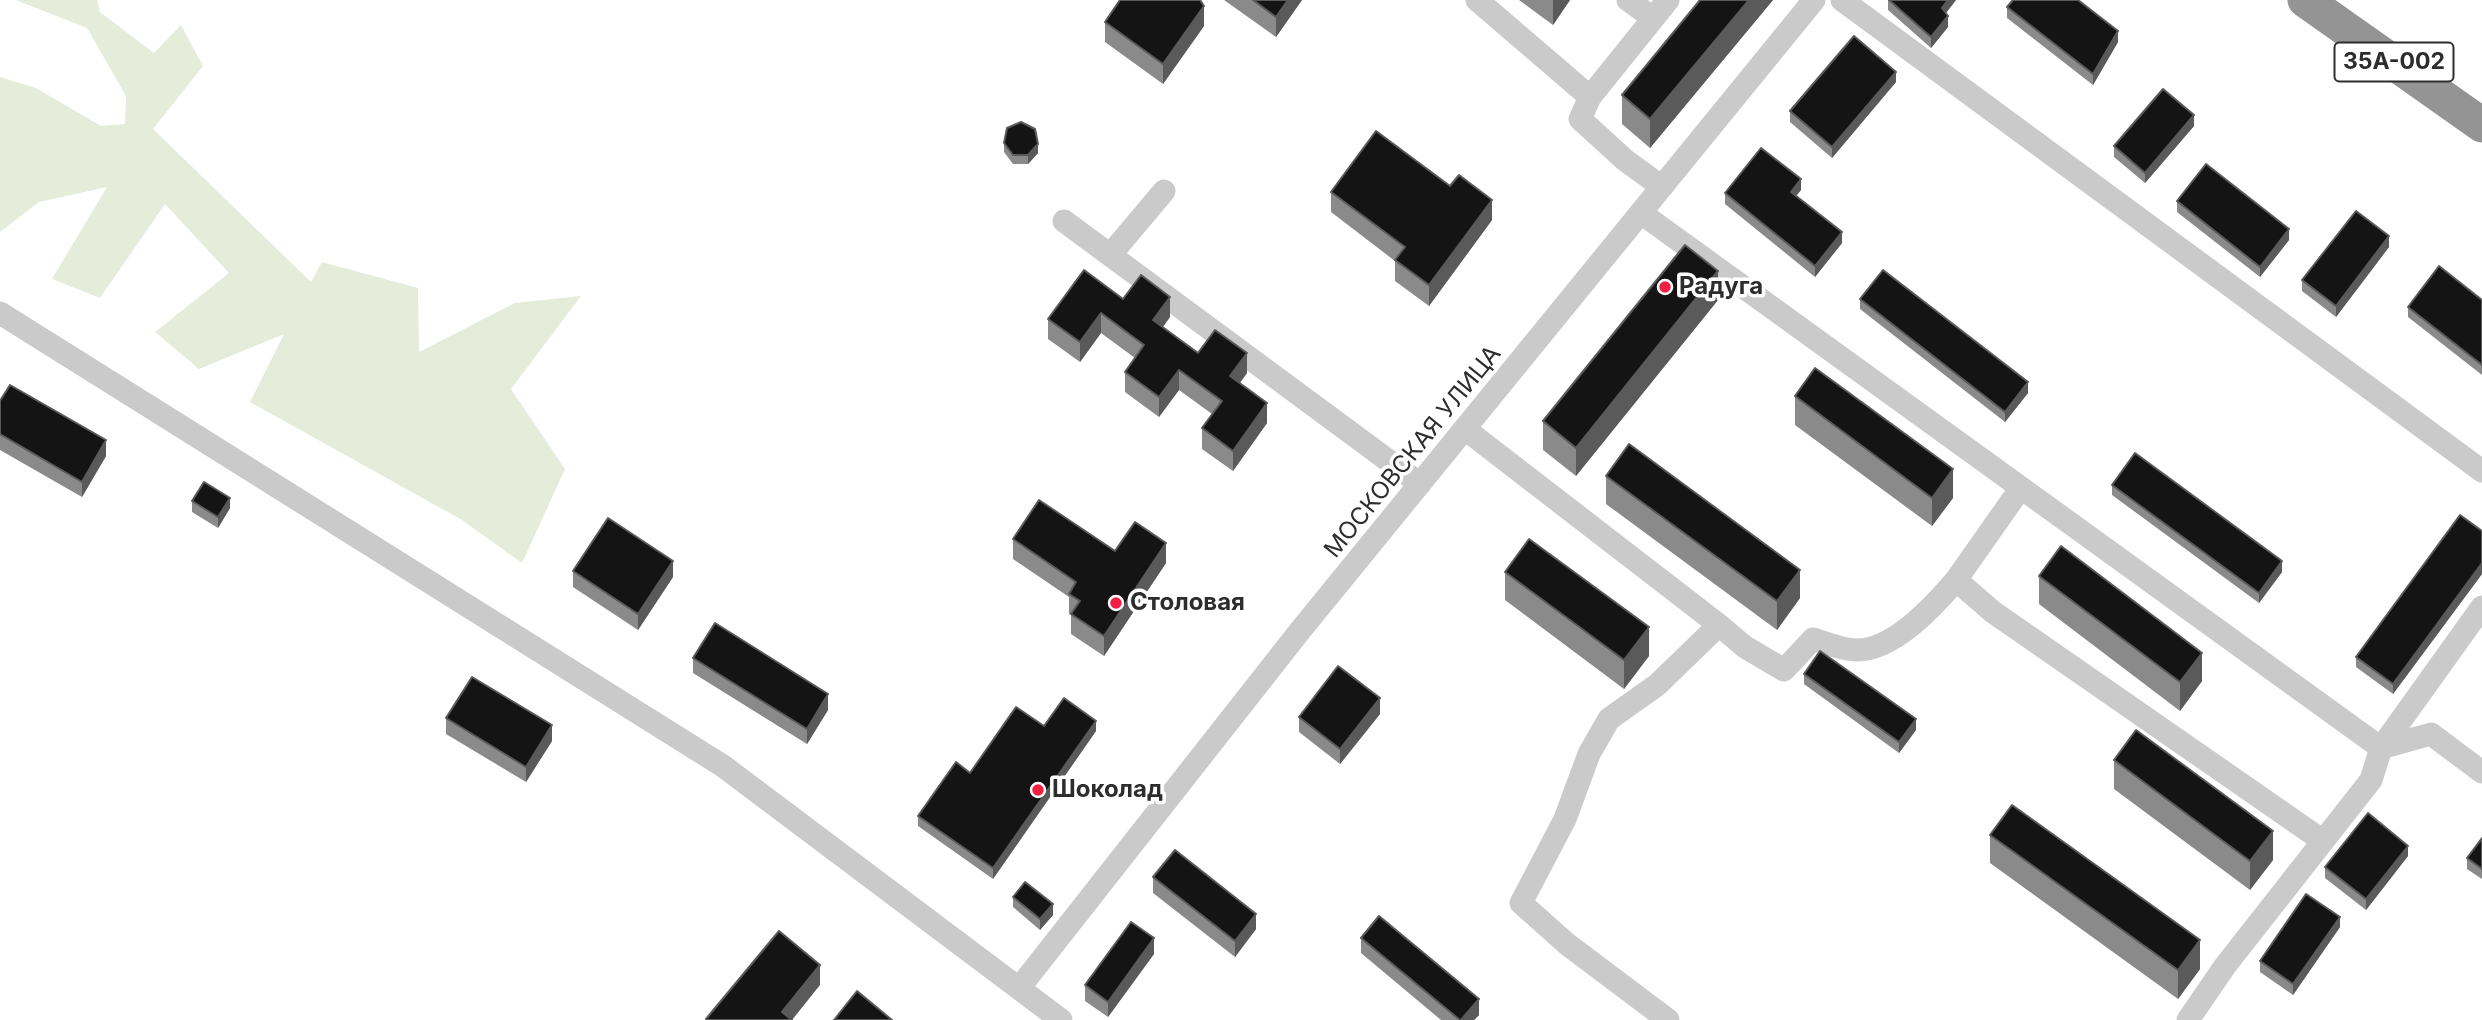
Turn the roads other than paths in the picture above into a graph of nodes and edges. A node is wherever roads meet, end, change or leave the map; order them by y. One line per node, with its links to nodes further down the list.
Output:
1 (1476, 0): 8 (street)
2 (1628, 0): 7 (street)
3 (1668, 0): 7 (street)
4 (1814, 0): 10 (street, МОСКОВСКАЯ УЛИЦА)
5 (1842, 0): 17 (street)
6 (2305, 0): 9 (highway, 35А-002)
7 (1654, 18): 8 (street)
8 (1590, 97): 10 (street)
9 (2482, 125)
10 (1662, 187): 12 (street, МОСКОВСКАЯ УЛИЦА)
11 (1164, 191): 14 (street)
12 (1641, 213): 16 (street, МОСКОВСКАЯ УЛИЦА); 19 (street)
13 (1064, 221): 14 (street)
14 (1111, 254): 18 (street)
15 (0, 313): 26 (street)
16 (1465, 429): 18 (street, МОСКОВСКАЯ УЛИЦА); 22 (street)
17 (2482, 471)
18 (1420, 484): 26 (street, МОСКОВСКАЯ УЛИЦА)
19 (2020, 489): 20 (street); 23 (street)
20 (1956, 580): 22 (street); 25 (street)
21 (2482, 607): 23 (street)
22 (1719, 625): 28 (street)
23 (2381, 748): 24 (street); 25 (street)
24 (2482, 772)
25 (2323, 841): 29 (street)
26 (1020, 987): 27 (street)
27 (1061, 1020)
28 (1668, 1020)
29 (2188, 1020)

